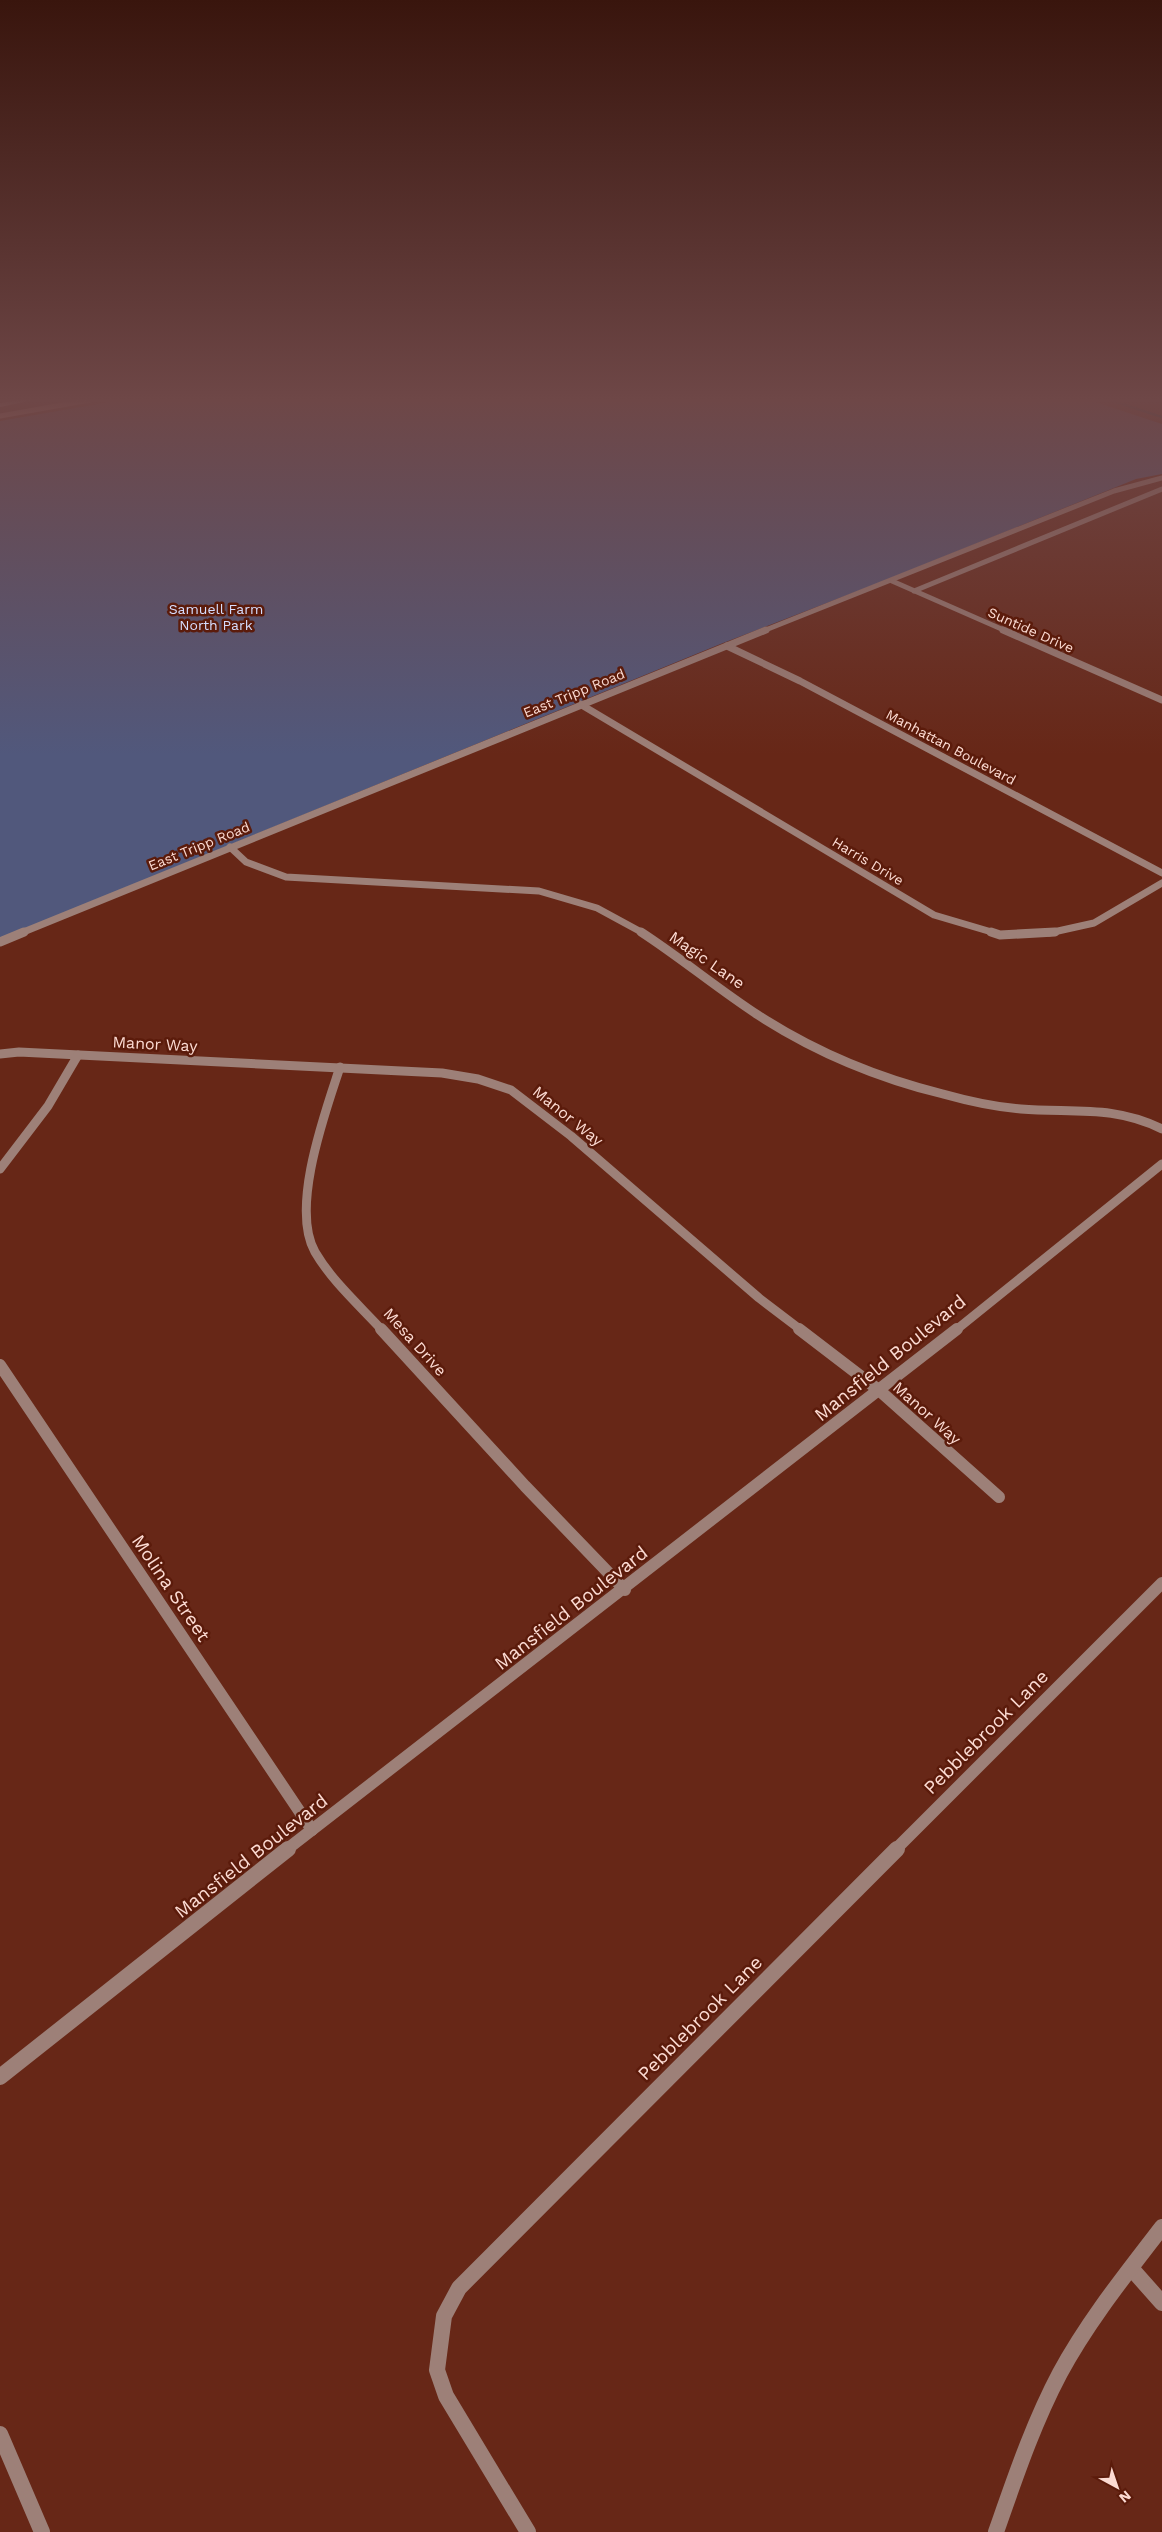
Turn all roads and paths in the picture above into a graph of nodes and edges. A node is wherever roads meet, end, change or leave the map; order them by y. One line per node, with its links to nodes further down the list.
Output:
1 (1047, 518): 3 (street, East Tripp Road)
2 (1091, 518): 4 (street)
3 (892, 581): 4 (street, Suntide Drive); 5 (street, East Tripp Road)
4 (914, 591): 7 (street, Suntide Drive)
5 (727, 646): 9 (street, East Tripp Road); 11 (street, Manhattan Boulevard)
6 (1162, 692): 7 (street)
7 (1153, 696): 8 (street, Suntide Drive)
8 (1162, 700)
9 (580, 704): 10 (street, East Tripp Road); 12 (street, Harris Drive)
10 (230, 847): 13 (street, East Tripp Road); 17 (street, Magic Lane)
11 (1162, 873)
12 (1162, 883)
13 (0, 942)
14 (0, 1054): 15 (street, Manor Way)
15 (78, 1055): 16 (street, Manor Way); 19 (street)
16 (340, 1067): 21 (street, Manor Way); 24 (street, Mesa Drive)
17 (1162, 1129)
18 (1162, 1164): 21 (street, Mansfield Boulevard)
19 (0, 1169)
20 (0, 1365): 25 (street, Molina Street)
21 (880, 1391): 22 (street, Manor Way); 24 (street, Mansfield Boulevard)
22 (998, 1497)
23 (1162, 1583): 32 (street, Pebblebrook Lane)
24 (625, 1590): 25 (street, Mansfield Boulevard)
25 (312, 1830): 26 (street, Mansfield Boulevard)
26 (0, 2077)
27 (1162, 2227): 28 (street)
28 (1130, 2268): 29 (street); 33 (street)
29 (1162, 2303)
30 (0, 2434): 31 (street)
31 (42, 2532)
32 (528, 2532)
33 (996, 2532)

